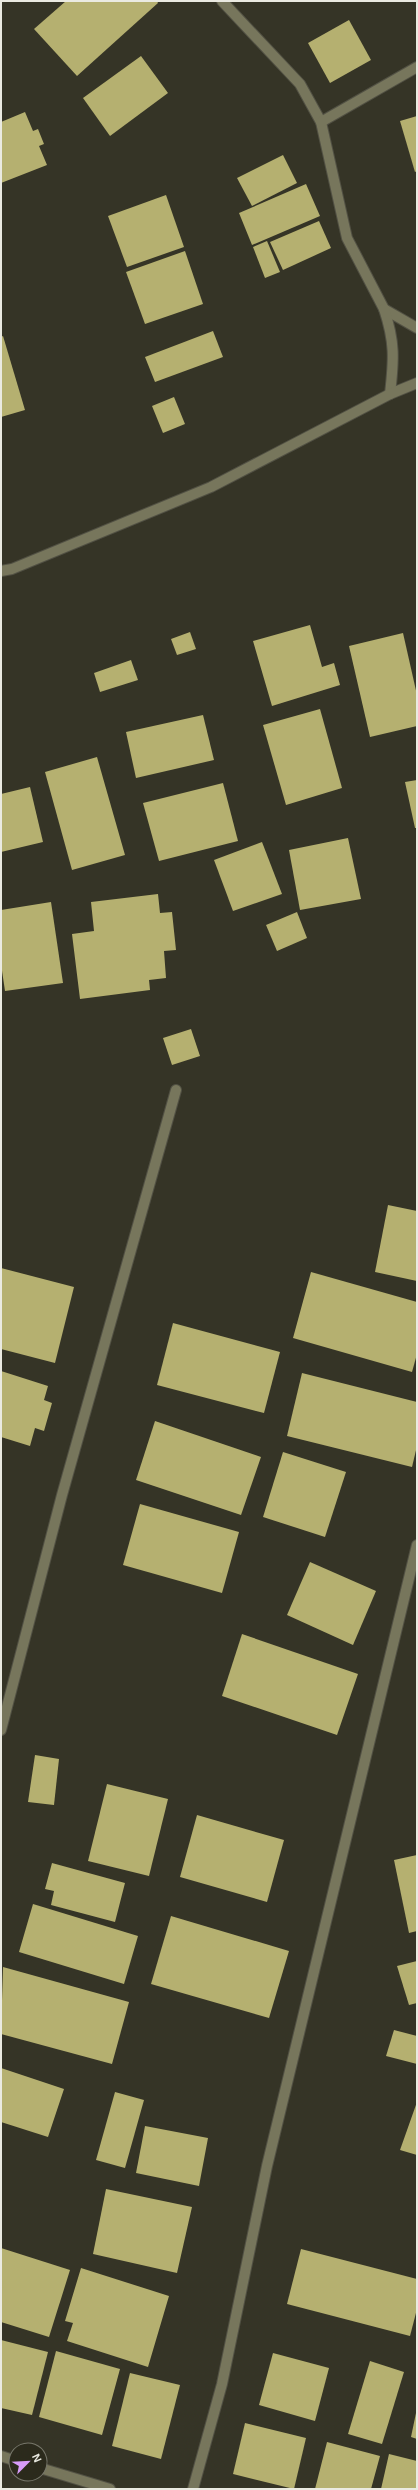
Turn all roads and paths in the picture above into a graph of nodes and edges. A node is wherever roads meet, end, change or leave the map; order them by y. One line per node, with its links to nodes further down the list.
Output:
1 (222, 1): 3 (street)
2 (417, 67): 3 (street)
3 (321, 122): 4 (street)
4 (384, 309): 5 (street); 7 (street)
5 (417, 328)
6 (417, 383): 7 (street)
7 (390, 394): 8 (street)
8 (1, 571)
9 (176, 1090): 11 (street)
10 (417, 1544): 14 (street)
11 (1, 1730)
12 (48, 2470): 13 (street)
13 (110, 2489)
14 (193, 2489)

